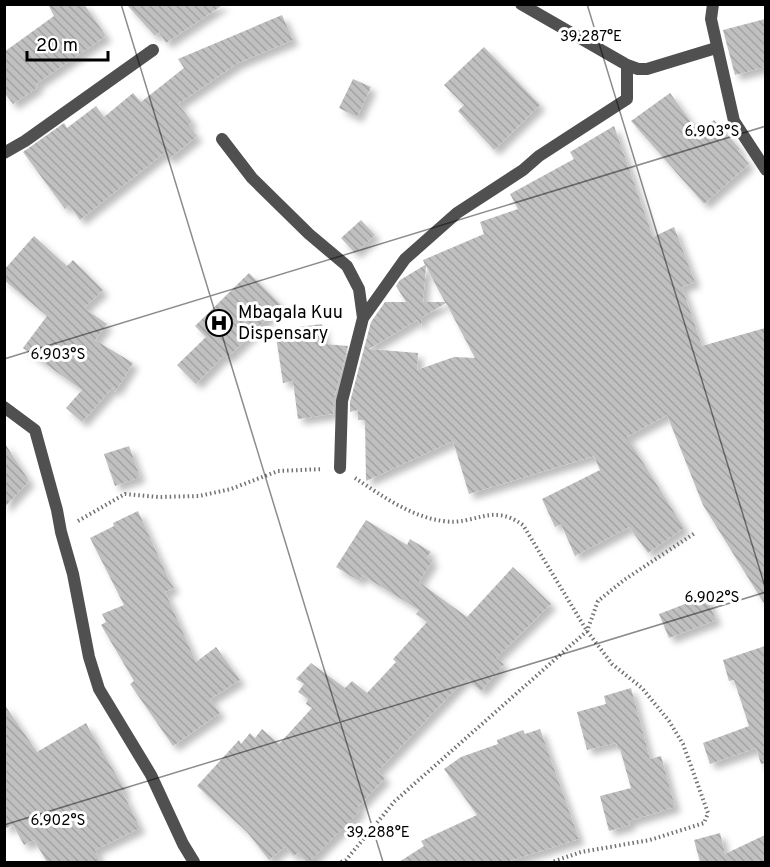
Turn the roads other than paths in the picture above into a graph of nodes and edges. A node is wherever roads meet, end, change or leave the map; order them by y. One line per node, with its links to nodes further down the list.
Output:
1 (521, 4): 5 (street)
2 (713, 4): 3 (street)
3 (716, 48): 5 (street); 8 (street)
4 (153, 50): 7 (street)
5 (627, 65): 9 (street)
6 (222, 139): 9 (street)
7 (4, 153)
8 (765, 170)
9 (363, 318): 11 (street)
10 (4, 407): 12 (street)
11 (340, 468)
12 (194, 862)

